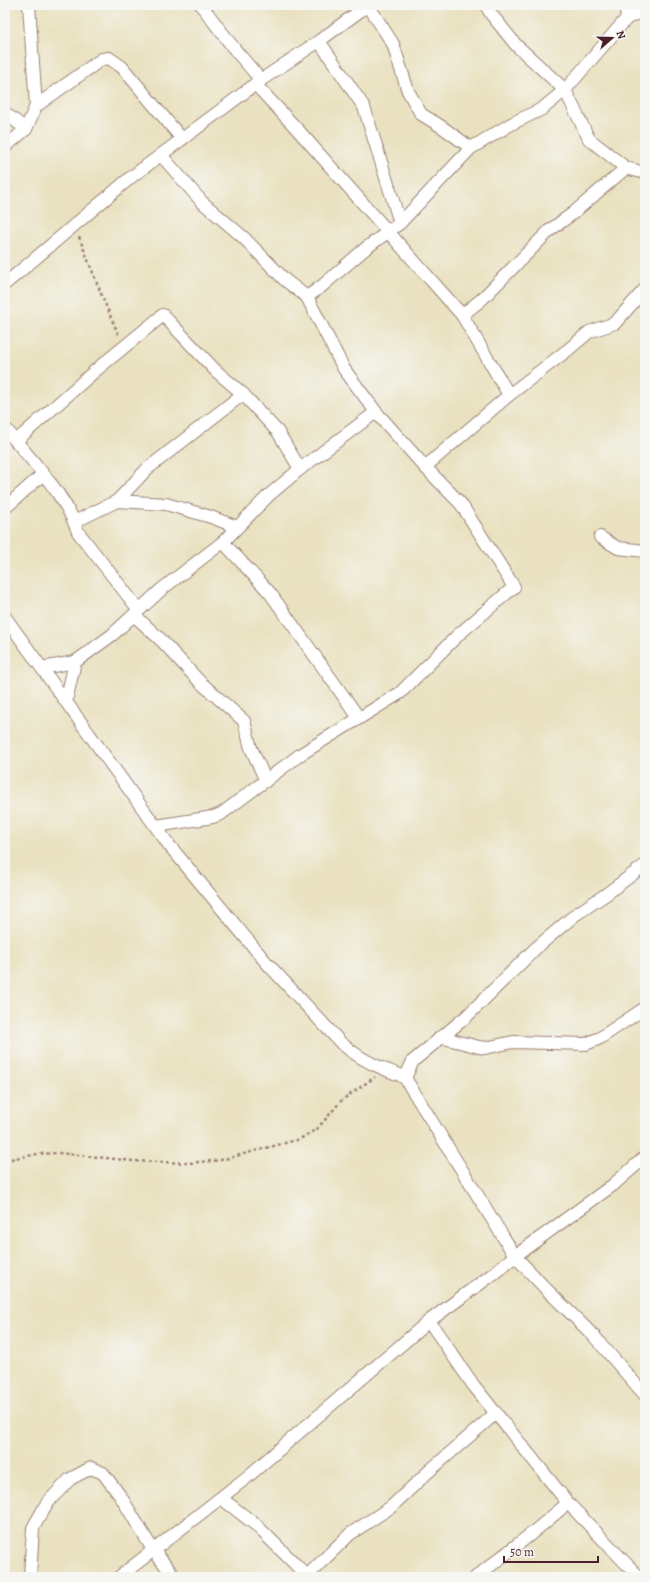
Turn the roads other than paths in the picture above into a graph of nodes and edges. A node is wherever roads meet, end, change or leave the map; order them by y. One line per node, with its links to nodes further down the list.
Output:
1 (29, 5): 10 (street)
2 (201, 5): 8 (street)
3 (486, 5): 9 (street)
4 (625, 5): 6 (street)
5 (645, 11): 6 (street)
6 (628, 18): 9 (street)
7 (319, 41): 8 (street); 15 (street); 19 (street)
8 (258, 82): 13 (street); 20 (street)
9 (565, 90): 15 (street); 17 (street)
10 (36, 106): 12 (street); 13 (street)
11 (5, 113): 12 (street)
12 (26, 129): 14 (street)
13 (182, 139): 16 (street)
14 (5, 147)
15 (471, 148): 19 (street)
16 (161, 155): 21 (street); 23 (street)
17 (626, 168): 18 (street); 24 (street)
18 (645, 173)
19 (400, 223): 20 (street)
20 (389, 232): 23 (street); 24 (street)
21 (5, 284)
22 (645, 289): 26 (street)
23 (307, 297): 27 (street)
24 (462, 315): 26 (street)
25 (243, 394): 29 (street); 31 (street); 33 (street)
26 (509, 395): 30 (street)
27 (376, 412): 30 (street); 31 (street)
28 (5, 428): 29 (street)
29 (16, 441): 32 (street)
30 (425, 467): 45 (street)
31 (300, 469): 36 (street)
32 (43, 474): 34 (street); 35 (street)
33 (117, 501): 35 (street); 36 (street)
34 (5, 508)
35 (74, 522): 40 (street)
36 (237, 527): 38 (street)
37 (600, 537): 39 (street)
38 (223, 542): 40 (street); 45 (street)
39 (645, 551)
40 (136, 613): 42 (street); 46 (street)
41 (5, 617): 43 (street)
42 (75, 662): 43 (street); 44 (street)
43 (42, 668): 44 (street)
44 (66, 701): 47 (street)
45 (359, 718): 46 (street)
46 (266, 781): 47 (street)
47 (156, 826): 51 (street)
48 (645, 865): 50 (street)
49 (645, 1008): 50 (street)
50 (440, 1038): 51 (street)
51 (405, 1078): 53 (street)
52 (645, 1157): 53 (street)
53 (515, 1256): 54 (street); 55 (street)
54 (429, 1322): 56 (street); 57 (street)
55 (645, 1395)
56 (496, 1413): 58 (street); 61 (street)
57 (221, 1498): 59 (street); 61 (street)
58 (568, 1503): 60 (street); 65 (street)
59 (153, 1550): 62 (street); 63 (street); 64 (street)
60 (638, 1574)
61 (307, 1576)
62 (30, 1577)
63 (119, 1577)
64 (175, 1577)
65 (476, 1577)

